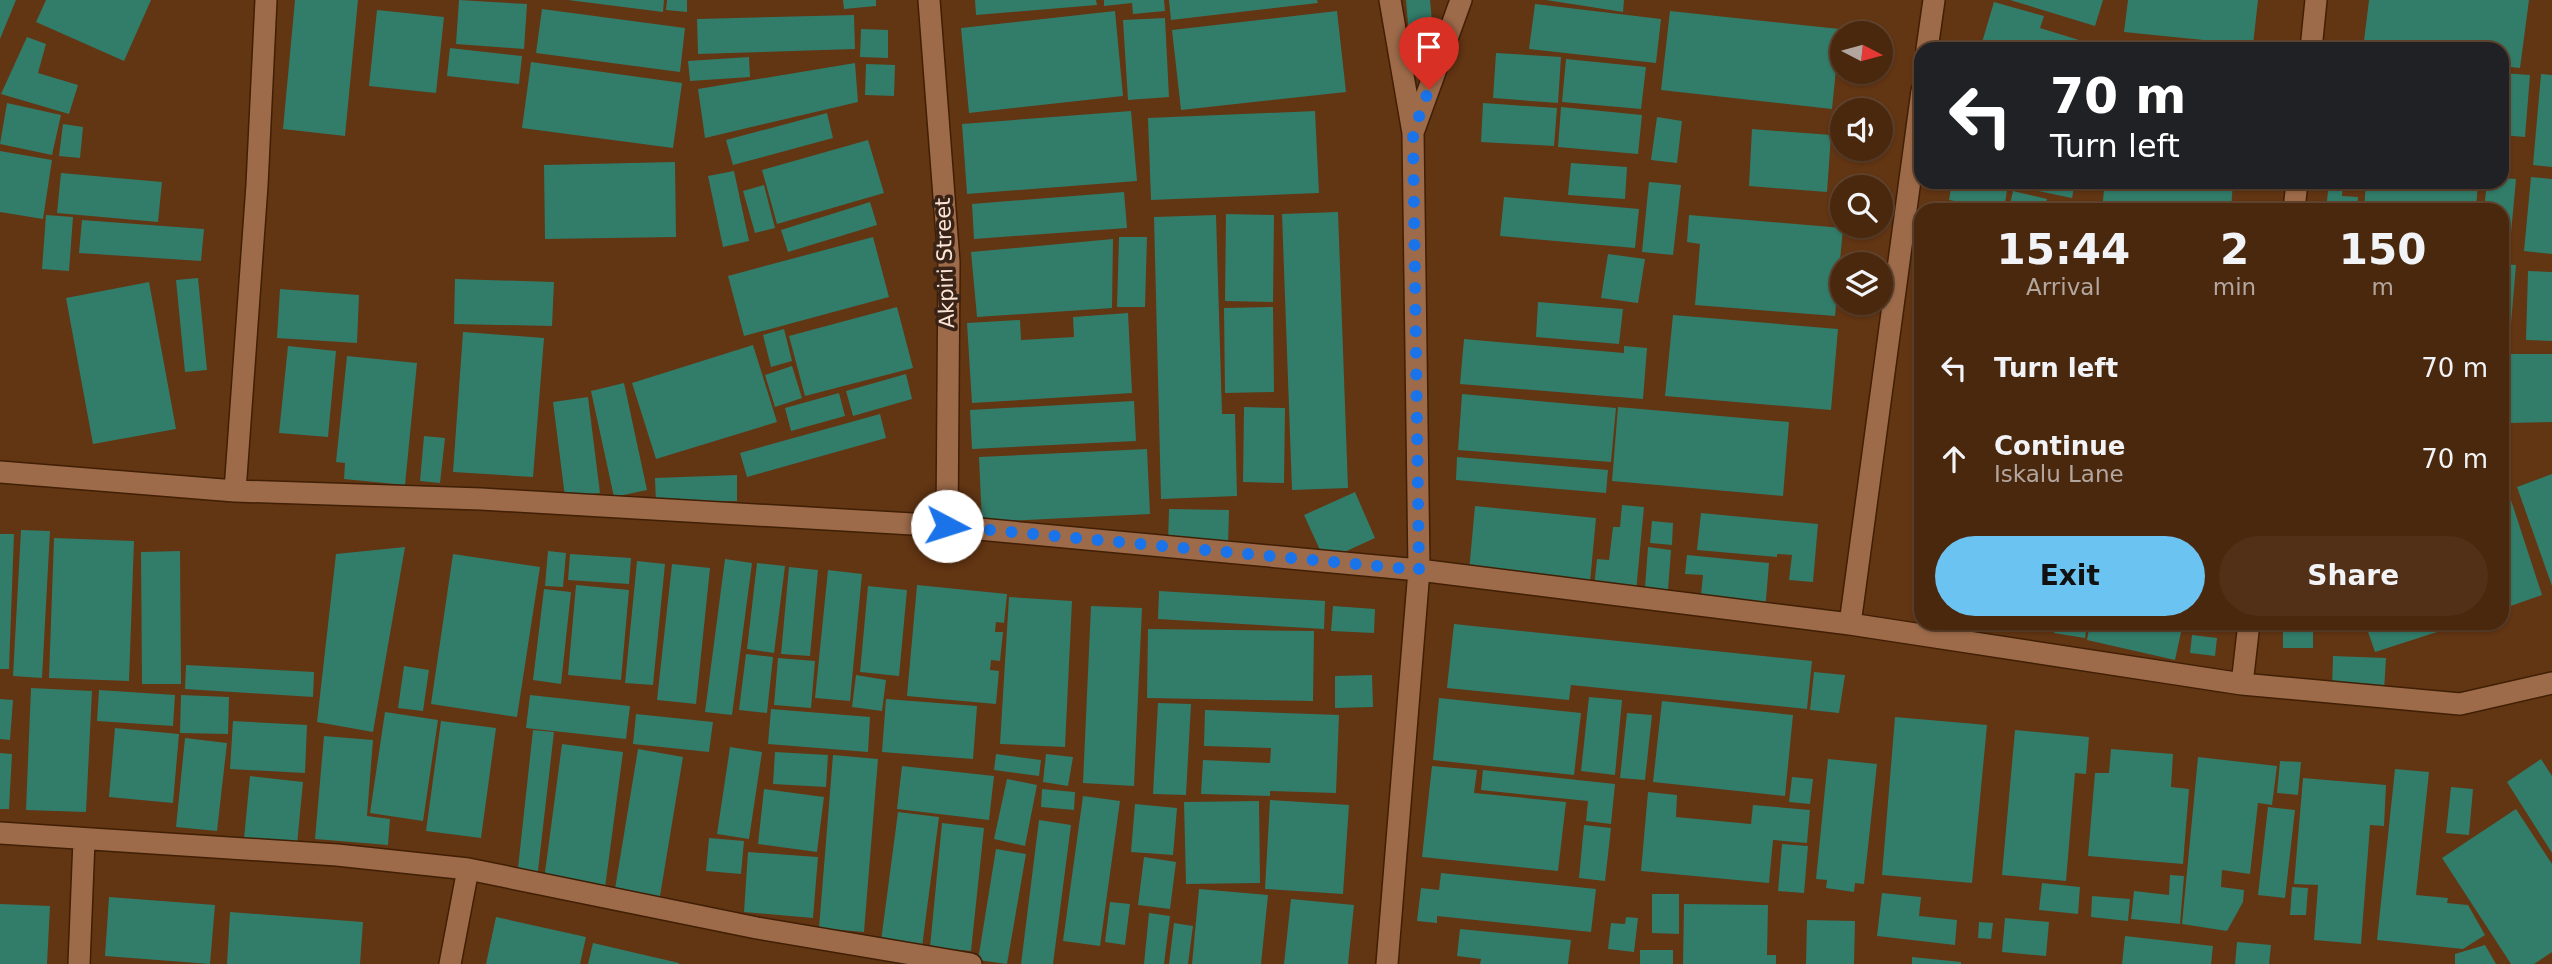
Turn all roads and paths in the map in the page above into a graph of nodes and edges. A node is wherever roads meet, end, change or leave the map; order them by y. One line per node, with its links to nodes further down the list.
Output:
1 (266, 0): 12 (street)
2 (929, 0): 13 (street, Akpiri Street)
3 (1390, 0): 9 (street)
4 (1461, 0): 9 (street)
5 (1934, 0): 7 (street)
6 (2316, 0): 8 (street)
7 (1928, 42)
8 (2312, 42)
9 (1413, 133): 14 (street)
10 (1914, 150): 15 (street)
11 (0, 472): 12 (street)
12 (235, 491): 13 (street)
13 (947, 526): 14 (street)
14 (1419, 570): 15 (street); 25 (street)
15 (1850, 624): 18 (street)
16 (2248, 630): 18 (street)
17 (2552, 683): 18 (street)
18 (2242, 684)
19 (0, 833): 20 (street)
20 (84, 840): 21 (street); 22 (street)
21 (468, 869): 23 (street); 24 (street)
22 (79, 964)
23 (450, 964)
24 (971, 964)
25 (1387, 964)

